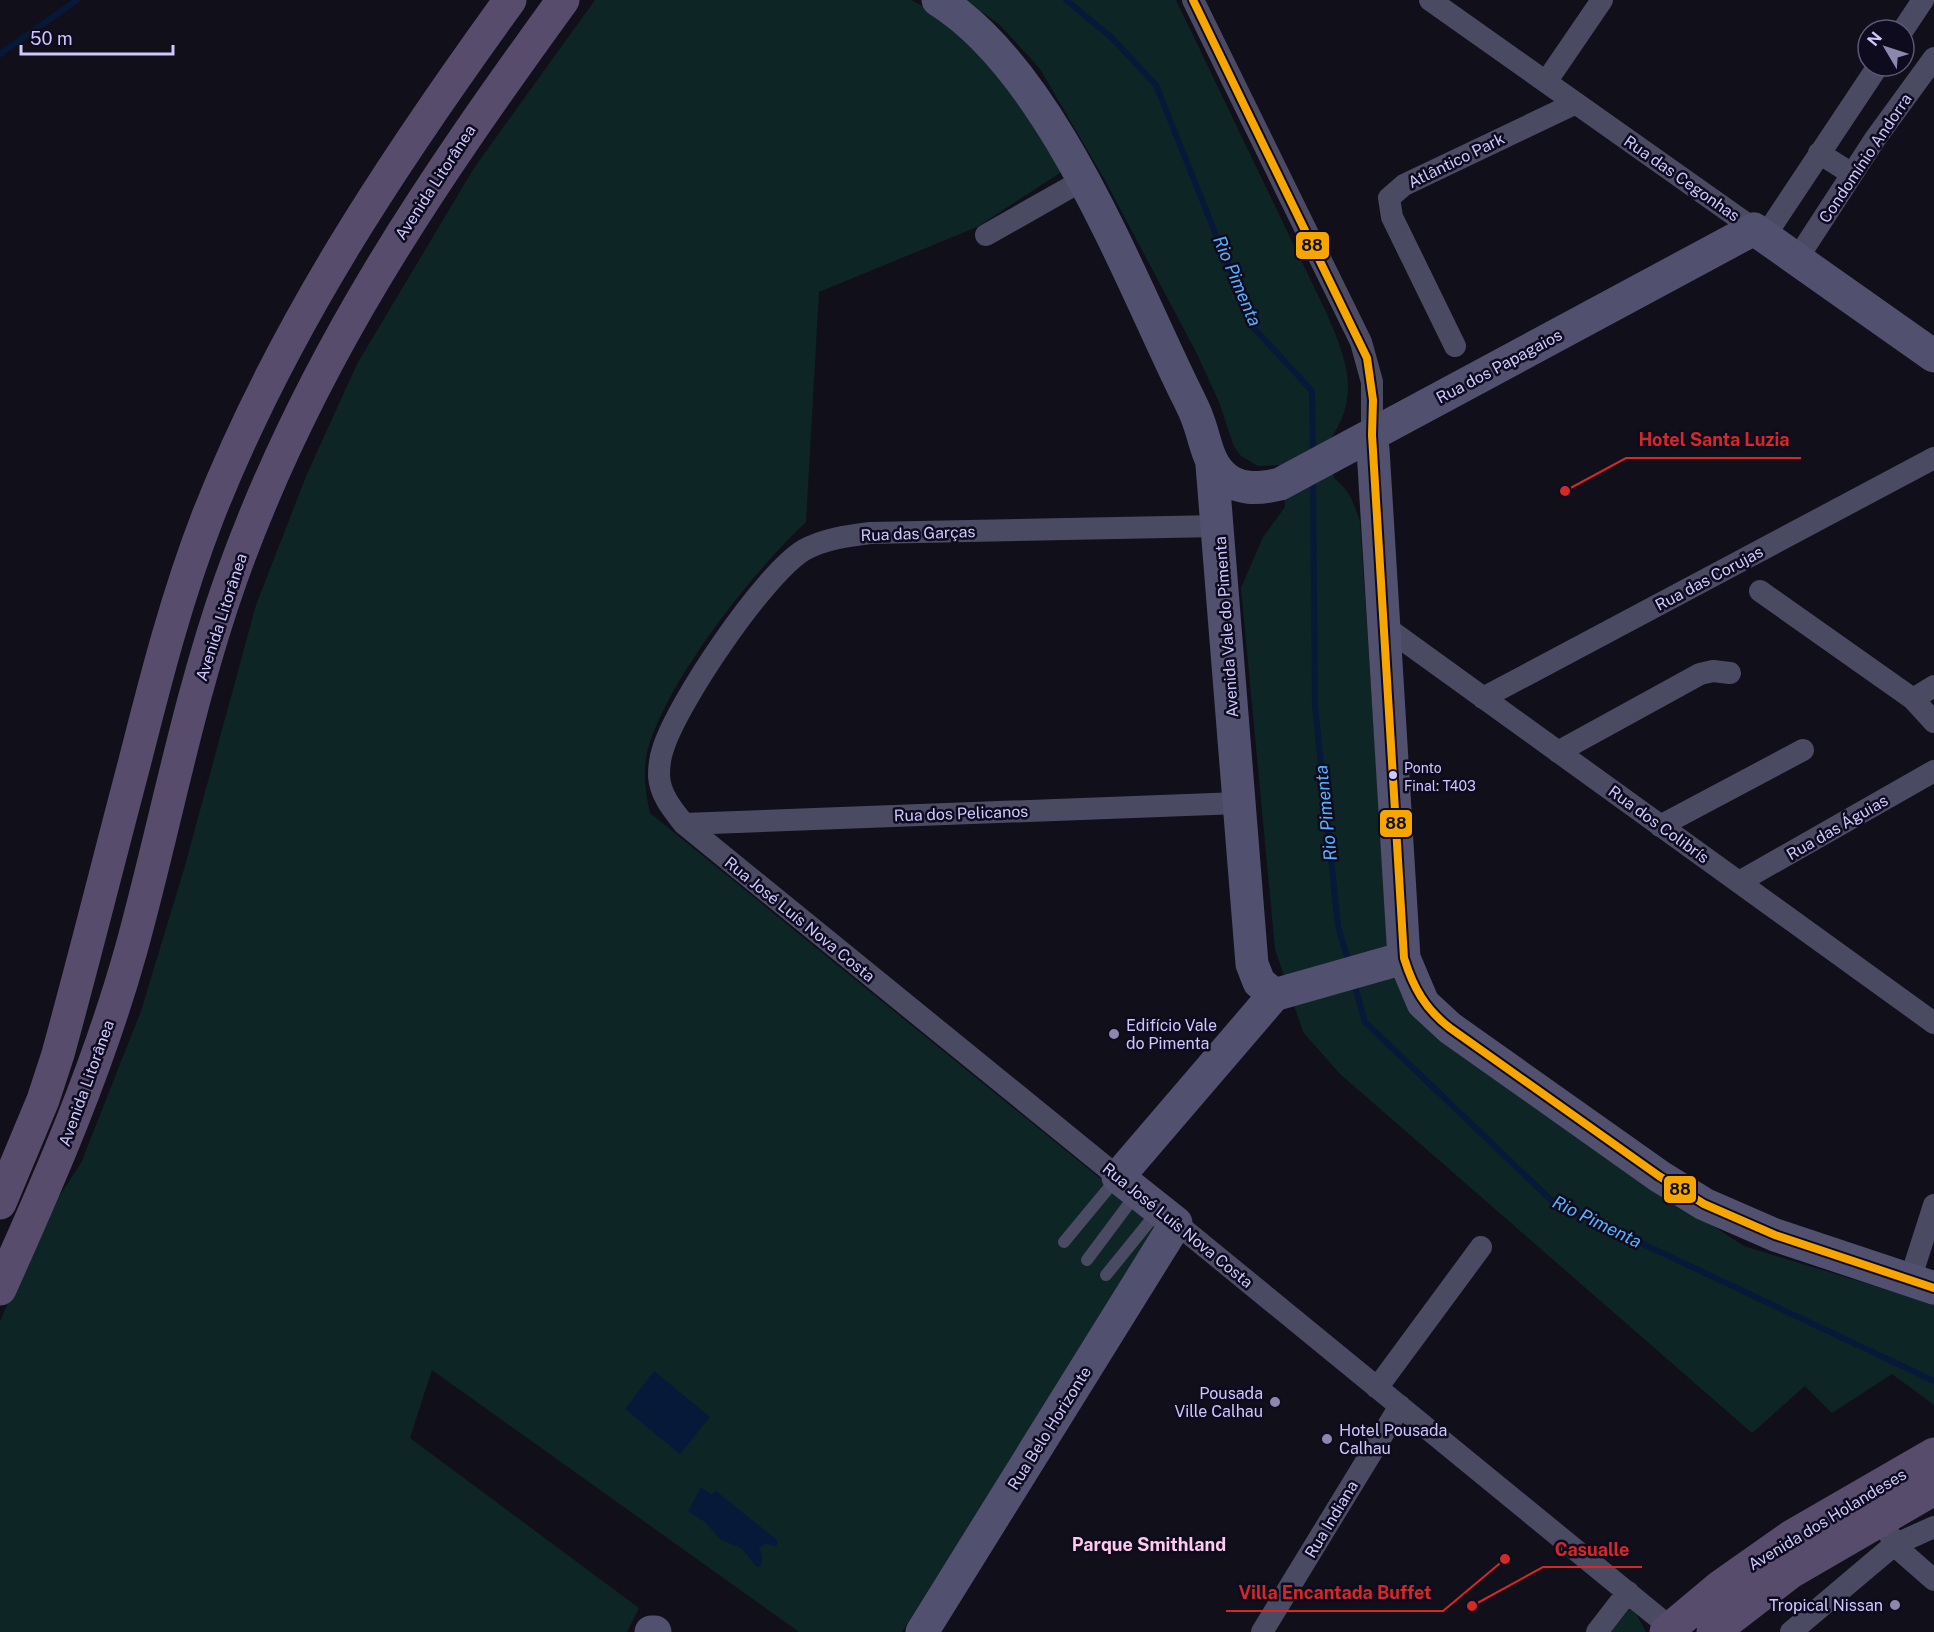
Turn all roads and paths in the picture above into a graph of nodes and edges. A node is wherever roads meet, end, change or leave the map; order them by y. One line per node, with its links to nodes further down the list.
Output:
1 (510, 0): 42 (main road)
2 (563, 0): 44 (main road, Avenida Litorânea)
3 (938, 0): 15 (street)
4 (1193, 0): 21 (street)
5 (1430, 0): 11 (street, Rua das Cegonhas)
6 (1602, 0): 11 (street)
7 (1923, 0): 8 (street)
8 (1911, 18)
9 (1934, 57): 14 (street, Condomínio Andorra)
10 (1870, 78): 13 (street)
11 (1546, 82): 12 (street, Rua das Cegonhas)
12 (1576, 103): 16 (street, Rua das Cegonhas); 19 (street, Atlântico Park)
13 (1819, 153): 14 (street); 16 (street)
14 (1852, 174): 18 (street, Condomínio Andorra)
15 (1083, 180): 17 (street); 23 (street)
16 (1760, 233): 18 (street, Rua das Cegonhas); 21 (street, Rua dos Papagaios)
17 (986, 235)
18 (1797, 259): 20 (street, Rua das Cegonhas)
19 (1455, 346)
20 (1934, 356)
21 (1362, 445): 24 (street, Rua dos Papagaios); 27 (street)
22 (1934, 458): 30 (street, Rua das Corujas)
23 (1212, 465): 24 (street); 25 (street)
24 (1239, 486): 25 (street, Avenida Vale do Pimenta)
25 (1218, 526): 36 (street, Avenida Vale do Pimenta); 37 (street, Rua das Garças)
26 (1760, 591): 31 (street)
27 (1384, 626): 30 (street, Rua dos Colibrís); 40 (street)
28 (1730, 673): 34 (street)
29 (1934, 686): 31 (street)
30 (1483, 698): 34 (street, Rua dos Colibrís)
31 (1913, 699): 32 (street)
32 (1934, 722)
33 (1803, 750): 38 (street)
34 (1558, 752): 38 (street, Rua dos Colibrís)
35 (1934, 771): 39 (street, Rua das Águias)
36 (1239, 803): 37 (street, Rua dos Pelicanos); 41 (street, Avenida Vale do Pimenta)
37 (684, 824): 46 (street, Rua José Luís Nova Costa)
38 (1660, 826): 39 (street, Rua dos Colibrís)
39 (1739, 882): 43 (street, Rua dos Colibrís)
40 (1391, 961): 41 (street); 54 (street)
41 (1287, 991): 46 (street, Rua Belo Horizonte)
42 (68, 1018): 44 (main road); 45 (main road)
43 (1934, 1023)
44 (80, 1104): 49 (main road, Avenida Litorânea)
45 (22, 1154): 47 (main road); 49 (main road)
46 (1148, 1200): 50 (lane); 52 (lane); 53 (lane); 56 (street, Rua José Luís Nova Costa); 65 (street, Rua Belo Horizonte)
47 (0, 1203)
48 (1934, 1205): 54 (street)
49 (24, 1236): 55 (main road, Avenida Litorânea)
50 (1064, 1242)
51 (1480, 1247): 56 (street)
52 (1087, 1260)
53 (1106, 1275)
54 (1922, 1284)
55 (0, 1289)
56 (1377, 1388): 57 (street, Rua José Luís Nova Costa)
57 (1400, 1406): 63 (street, Rua José Luís Nova Costa); 66 (street, Rua Indiana)
58 (1934, 1454): 64 (main road, Avenida dos Holandeses)
59 (1934, 1489): 61 (main road, Avenida dos Holandeses)
60 (1934, 1527): 61 (street)
61 (1889, 1531): 62 (street); 68 (main road, Avenida dos Holandeses); 69 (street)
62 (1934, 1580)
63 (1628, 1592): 64 (street, Rua José Luís Nova Costa); 67 (street)
64 (1668, 1630)
65 (922, 1632)
66 (1262, 1632)
67 (1597, 1632)
68 (1713, 1632)
69 (1791, 1632)

